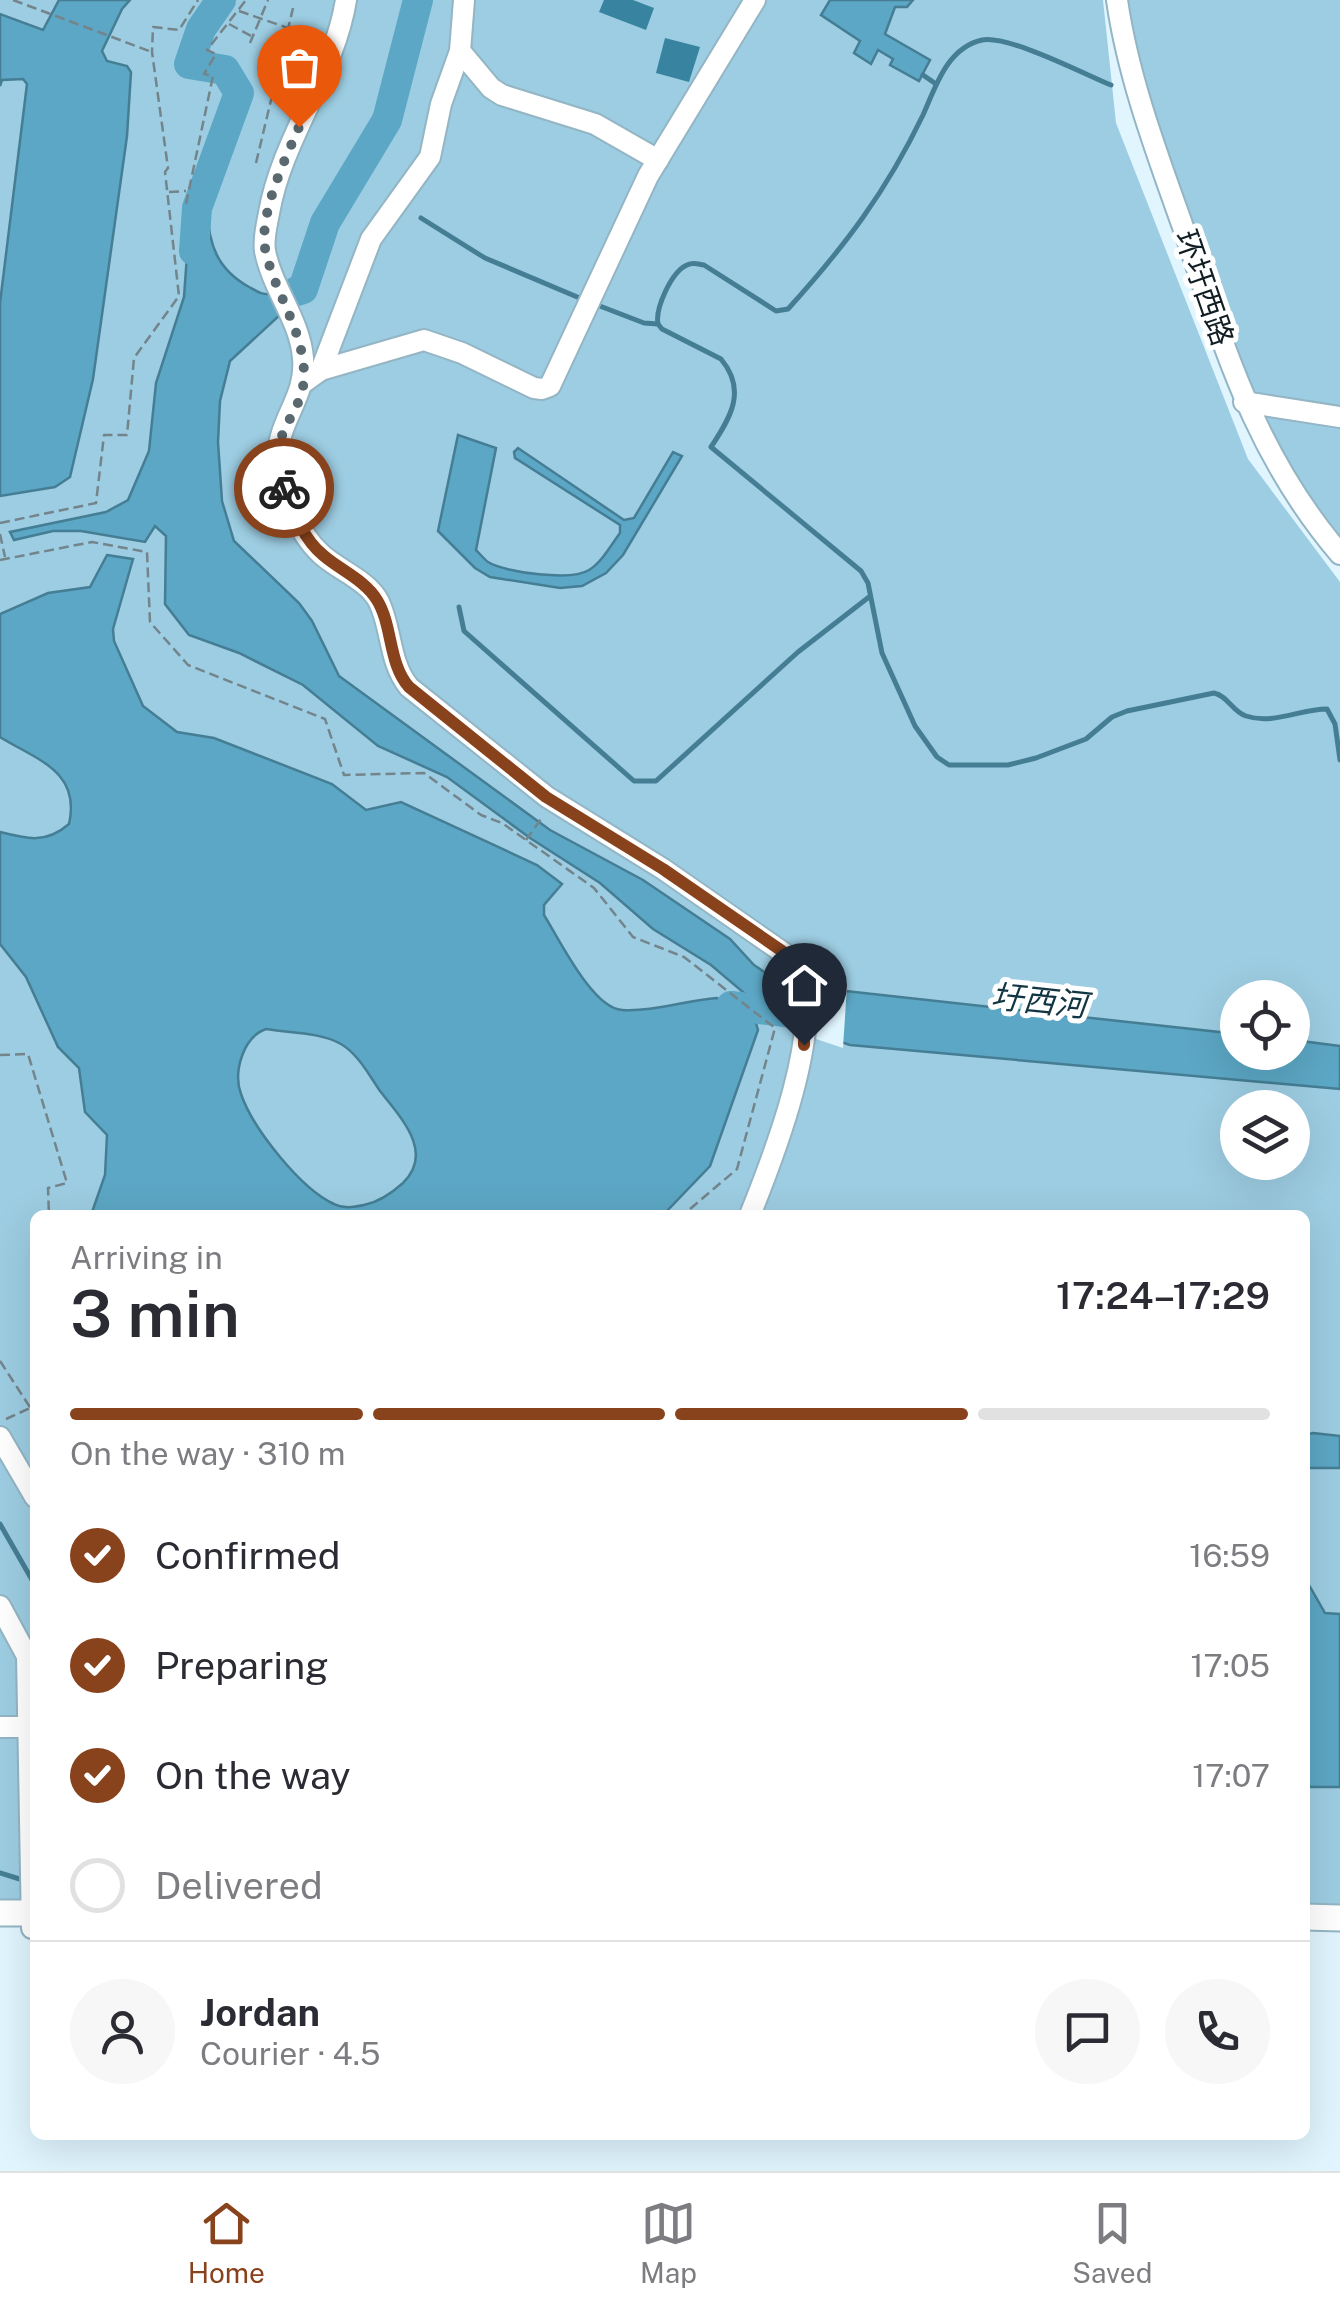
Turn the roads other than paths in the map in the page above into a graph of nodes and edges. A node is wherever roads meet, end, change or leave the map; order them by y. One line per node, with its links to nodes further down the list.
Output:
1 (346, 0): 8 (street)
2 (464, 0): 5 (street)
3 (755, 0): 6 (street)
4 (1117, 0): 9 (street, 环圩西路)
5 (460, 52): 6 (street); 7 (street)
6 (658, 160): 7 (street)
7 (321, 370): 8 (street)
8 (304, 383): 12 (street)
9 (1244, 402): 10 (street); 11 (street, 环圩西路)
10 (1340, 417)
11 (1340, 554)
12 (752, 1210)
13 (0, 1437): 14 (street)
14 (30, 1488)
15 (0, 1606): 16 (street)
16 (30, 1674)
17 (30, 1716): 19 (street)
18 (0, 1728): 19 (street)
19 (29, 1728): 20 (street)
20 (30, 1792)
21 (0, 1913): 22 (main road)
22 (30, 1917)
23 (30, 1918): 28 (main road)
24 (1310, 1918): 25 (main road)
25 (1340, 1918)
26 (1310, 1926): 27 (main road)
27 (1340, 1927)
28 (0, 1928)

